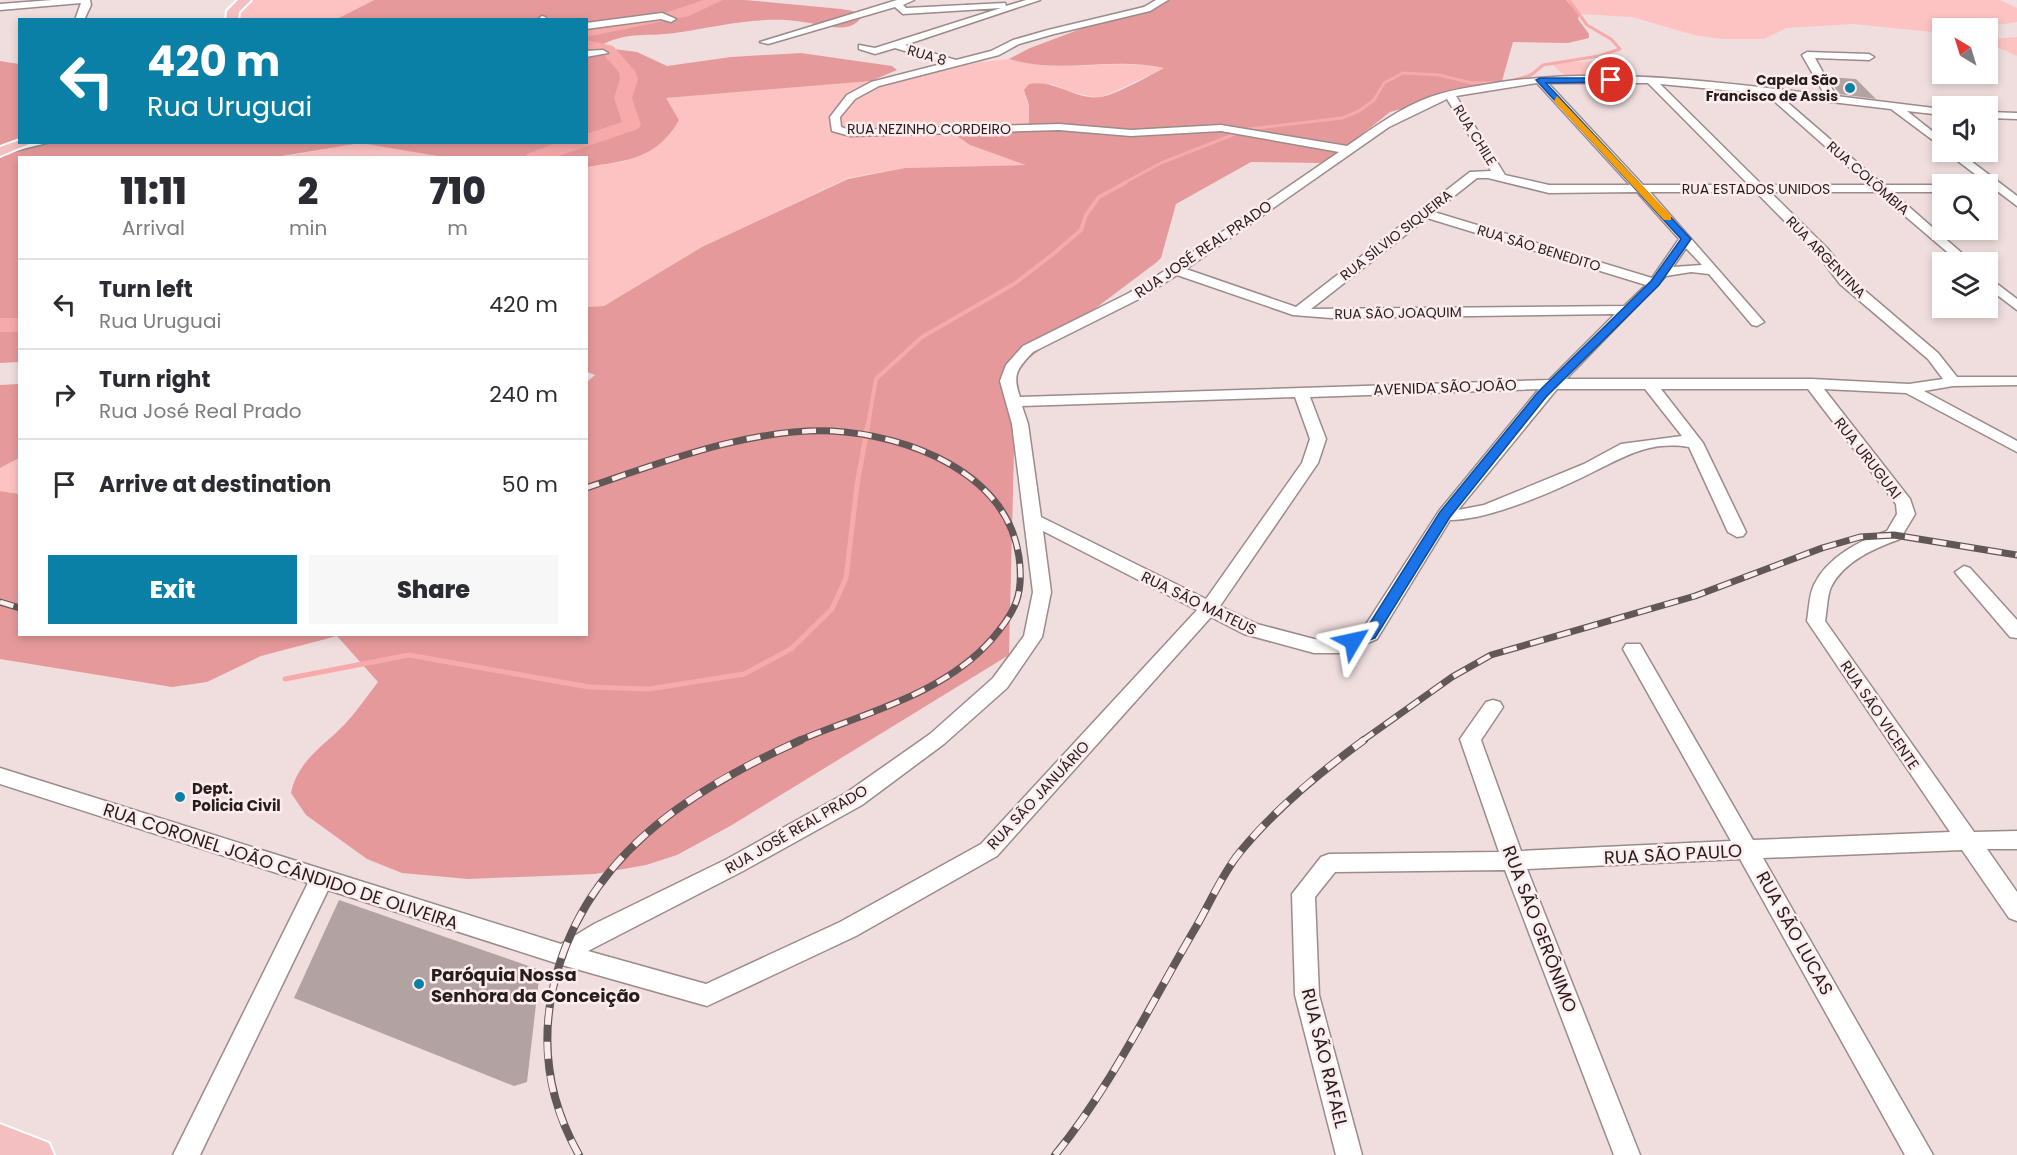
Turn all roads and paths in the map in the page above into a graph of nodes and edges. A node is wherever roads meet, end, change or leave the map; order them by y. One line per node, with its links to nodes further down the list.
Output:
1 (245, 0): 11 (main road)
2 (909, 0): 6 (street)
3 (1035, 0): 7 (street)
4 (1146, 0): 9 (street)
5 (1163, 0): 9 (street, RUA NEZINHO CORDEIRO)
6 (897, 3): 7 (street); 14 (street)
7 (1016, 6): 15 (street)
8 (0, 7): 10 (street)
9 (1120, 15): 20 (street, RUA NEZINHO CORDEIRO)
10 (81, 18)
11 (232, 18)
12 (671, 19): 13 (street)
13 (588, 26)
14 (765, 42)
15 (895, 45): 16 (street, RUA 8); 20 (street, RUA 8)
16 (862, 47)
17 (603, 53): 18 (street)
18 (588, 54)
19 (1869, 57): 25 (street)
20 (958, 64): 33 (street, RUA NEZINHO CORDEIRO)
21 (1648, 79): 22 (street, RUA JOSÉ REAL PRADO); 23 (street, RUA JOSÉ REAL PRADO); 43 (street, RUA ARGENTINA)
22 (1540, 80): 24 (street, RUA JOSÉ REAL PRADO); 38 (street)
23 (1770, 93): 25 (street, RUA JOSÉ REAL PRADO); 42 (street, RUA COLÔMBIA)
24 (1450, 95): 33 (street, RUA JOSÉ REAL PRADO); 37 (street, RUA CHILE)
25 (1833, 101): 26 (street, RUA JOSÉ REAL PRADO)
26 (1896, 108): 27 (street, RUA JOSÉ REAL PRADO); 30 (street)
27 (1932, 111)
28 (1998, 116): 29 (street)
29 (2016, 117)
30 (1932, 136)
31 (22, 144): 34 (main road)
32 (36, 144): 34 (street)
33 (1350, 150): 49 (street, RUA JOSÉ REAL PRADO)
34 (3, 151)
35 (1963, 162): 36 (street)
36 (1977, 174)
37 (1500, 176): 38 (street, RUA ESTADOS UNIDOS); 46 (street, RUA SÍLVIO SIQUEIRA)
38 (1639, 188): 43 (street, RUA ESTADOS UNIDOS); 47 (street)
39 (1932, 188): 42 (street, RUA ESTADOS UNIDOS)
40 (1998, 188): 41 (street)
41 (2017, 188)
42 (1881, 189): 43 (street, RUA ESTADOS UNIDOS); 48 (street, RUA COLÔMBIA)
43 (1760, 190): 58 (street, RUA ARGENTINA)
44 (1998, 191): 45 (street)
45 (2017, 202)
46 (1423, 213): 51 (street, RUA SÃO BENEDITO); 55 (street, RUA SÍLVIO SIQUEIRA)
47 (1686, 239): 50 (street); 51 (street, RUA SÃO MATEUS)
48 (1954, 252)
49 (1176, 270): 55 (street, RUA SÃO JOAQUIM); 64 (street, RUA JOSÉ REAL PRADO)
50 (1713, 271): 51 (street); 56 (street)
51 (1659, 278): 54 (street, RUA SÃO MATEUS)
52 (1998, 290): 53 (street)
53 (2017, 306)
54 (1627, 310): 55 (street, RUA SÃO JOAQUIM); 59 (street, RUA SÃO MATEUS)
55 (1298, 312)
56 (1757, 322)
57 (2017, 381): 58 (street, AVENIDA SÃO JOÃO)
58 (1953, 382): 62 (street, AVENIDA SÃO JOÃO)
59 (1554, 384): 61 (street, AVENIDA SÃO JOÃO); 63 (street, AVENIDA SÃO JOÃO); 67 (street, RUA SÃO MATEUS)
60 (1812, 384): 61 (street, AVENIDA SÃO JOÃO); 62 (street, AVENIDA SÃO JOÃO); 70 (street, RUA URUGUAI)
61 (1651, 386): 65 (street)
62 (1909, 388): 66 (street)
63 (1301, 392): 64 (street, AVENIDA SÃO JOÃO); 72 (street, RUA SÃO JANUÁRIO)
64 (1016, 402): 68 (street, RUA JOSÉ REAL PRADO)
65 (1695, 443): 67 (street); 69 (street)
66 (2017, 447)
67 (1445, 515): 72 (street, RUA SÃO MATEUS)
68 (1032, 519): 72 (street, RUA SÃO MATEUS); 84 (street, RUA JOSÉ REAL PRADO)
69 (1737, 532)
70 (1894, 535): 77 (street, RUA SÃO VICENTE)
71 (1964, 572): 73 (street)
72 (1208, 609): 84 (street, RUA SÃO JANUÁRIO)
73 (2017, 632)
74 (1634, 649): 79 (street, RUA SÃO LUCAS)
75 (1493, 707): 80 (street, RUA SÃO GERÔNIMO)
76 (0, 776): 82 (street, RUA CORONEL JOÃO CÂNDIDO DE OLIVEIRA)
77 (1966, 840): 78 (street, RUA SÃO PAULO); 79 (street, RUA SÃO PAULO); 83 (street, RUA SÃO VICENTE)
78 (2017, 840)
79 (1748, 850): 80 (street, RUA SÃO PAULO); 90 (street, RUA SÃO LUCAS)
80 (1513, 861): 81 (street, RUA SÃO PAULO); 89 (street, RUA SÃO GERÔNIMO)
81 (1329, 863): 88 (street, RUA SÃO RAFAEL)
82 (321, 880): 84 (street, RUA CORONEL JOÃO CÂNDIDO DE OLIVEIRA); 87 (street)
83 (2017, 911)
84 (561, 955)
85 (0, 1140): 86 (main road)
86 (37, 1155)
87 (186, 1155)
88 (1348, 1155)
89 (1627, 1155)
90 (1920, 1155)

